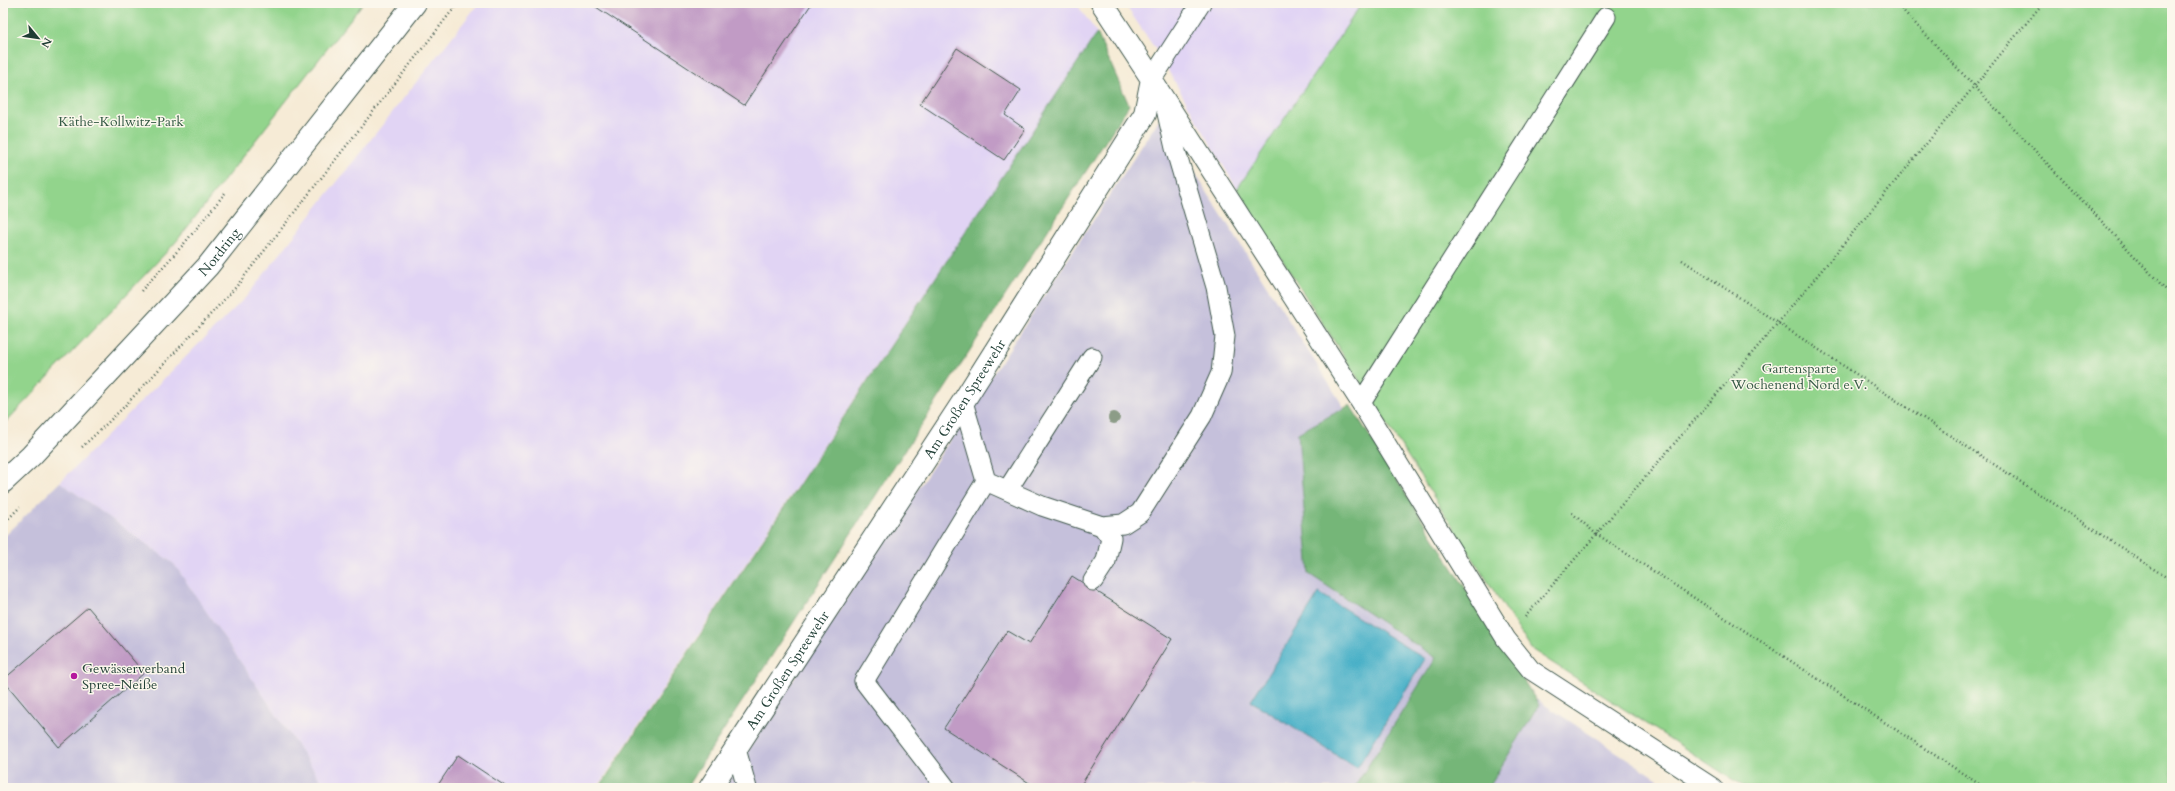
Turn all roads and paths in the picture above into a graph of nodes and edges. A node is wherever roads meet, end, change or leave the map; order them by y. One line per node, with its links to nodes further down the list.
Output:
1 (414, 3): 19 (street, Nordring)
2 (1102, 3): 7 (street)
3 (1201, 3): 7 (lane)
4 (1896, 3): 8 (path)
5 (2043, 3): 8 (path)
6 (1606, 17): 17 (lane)
7 (1152, 79): 9 (lane); 16 (street, Am Großen Spreewehr)
8 (1974, 86): 13 (path); 14 (path)
9 (1164, 97): 17 (lane); 22 (lane)
10 (228, 190): 12 (path)
11 (1682, 260): 14 (path)
12 (140, 292)
13 (2172, 296)
14 (1778, 323): 23 (path); 25 (path)
15 (1092, 357): 20 (lane)
16 (963, 402): 18 (lane); 27 (street, Am Großen Spreewehr)
17 (1361, 402): 26 (lane)
18 (986, 481): 20 (lane); 30 (lane)
19 (3, 482)
20 (1008, 489): 22 (lane)
21 (1572, 513): 23 (path)
22 (1102, 526): 24 (lane)
23 (1595, 533): 26 (path); 32 (path)
24 (1093, 581)
25 (2172, 581)
26 (1506, 639): 31 (lane)
27 (736, 749): 28 (street, Am Großen Spreewehr); 29 (lane)
28 (710, 788)
29 (747, 788)
30 (946, 788)
31 (1713, 788)
32 (1985, 788)

